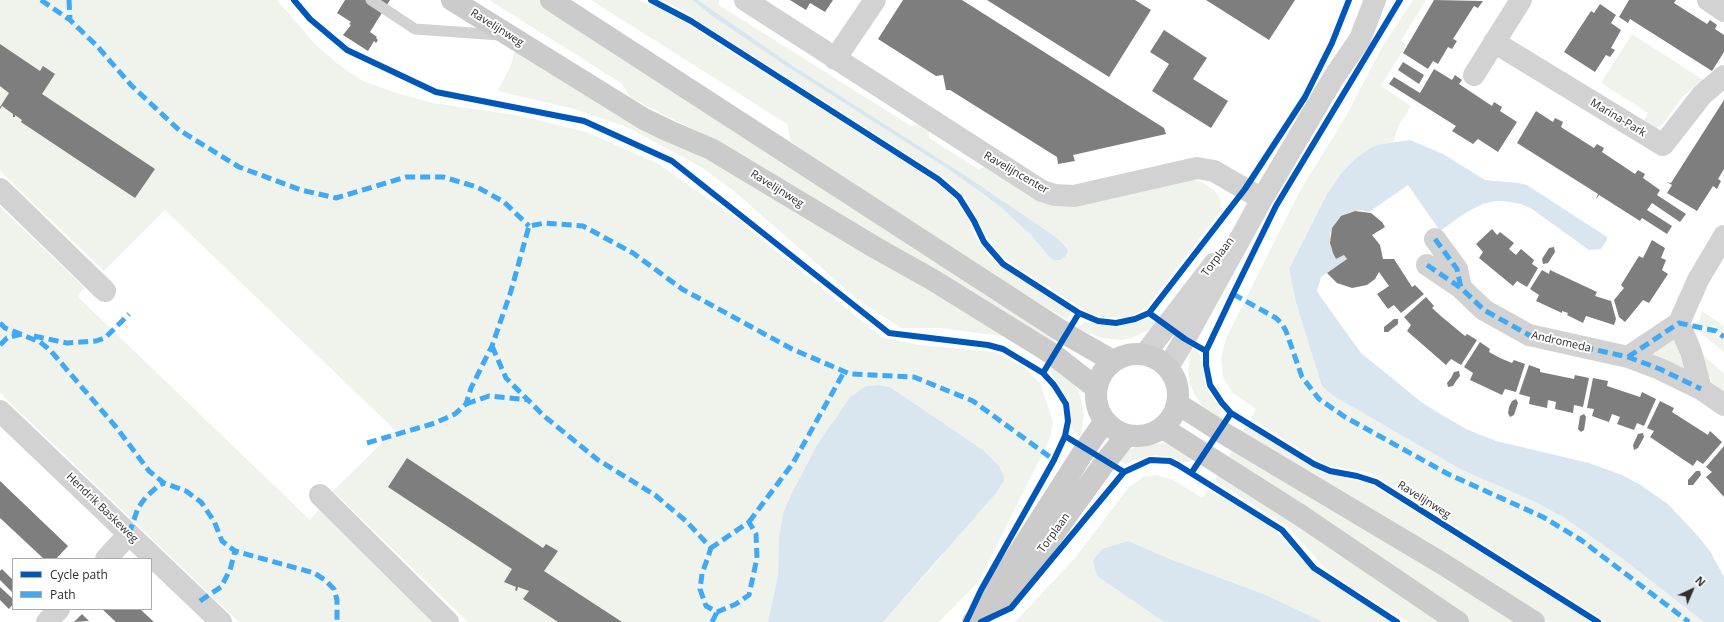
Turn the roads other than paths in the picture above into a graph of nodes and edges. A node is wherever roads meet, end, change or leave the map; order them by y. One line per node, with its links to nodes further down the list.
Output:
1 (372, 0): 11 (lane)
2 (452, 0): 11 (main road, Ravelijnweg)
3 (551, 0): 27 (main road)
4 (745, 0): 13 (street, Ravelijncenter)
5 (875, 0): 13 (street)
6 (1360, 0): 16 (street, Torplaan)
7 (1375, 0): 16 (street, Torplaan)
8 (1521, 0): 12 (street)
9 (1708, 0): 10 (street)
10 (1724, 11)
11 (507, 35): 29 (main road, Ravelijnweg)
12 (1494, 42): 14 (street); 15 (street, Marina-Park)
13 (835, 59): 18 (street, Ravelijncenter)
14 (1474, 75)
15 (1724, 76)
16 (1334, 77): 18 (street, Torplaan)
17 (0, 189): 23 (street)
18 (1262, 199): 25 (street, Torplaan); 28 (street, Torplaan)
19 (1724, 236): 24 (street)
20 (1435, 239): 22 (street)
21 (1428, 265): 22 (street, Andromeda)
22 (1461, 288): 26 (street, Andromeda)
23 (105, 291)
24 (1679, 323): 26 (street); 30 (street)
25 (1145, 354): 27 (main road); 28 (main road)
26 (1628, 357): 30 (street, Andromeda)
27 (1113, 361): 29 (main road)
28 (1168, 367): 31 (main road)
29 (1096, 388): 34 (main road)
30 (1701, 389): 32 (street, Andromeda)
31 (1178, 404): 35 (main road); 47 (main road)
32 (1724, 405)
33 (0, 411): 38 (street, Hendrik Baskeweg)
34 (1105, 421): 36 (main road); 44 (main road, Torplaan)
35 (1163, 428): 36 (main road); 46 (main road)
36 (1127, 435): 45 (main road, Torplaan)
37 (320, 495): 43 (street)
38 (129, 534): 39 (street); 42 (street, Hendrik Baskeweg)
39 (107, 558)
40 (59, 610): 41 (street)
41 (47, 622)
42 (222, 622)
43 (448, 622)
44 (969, 622)
45 (973, 622)
46 (1458, 622)
47 (1534, 622)

